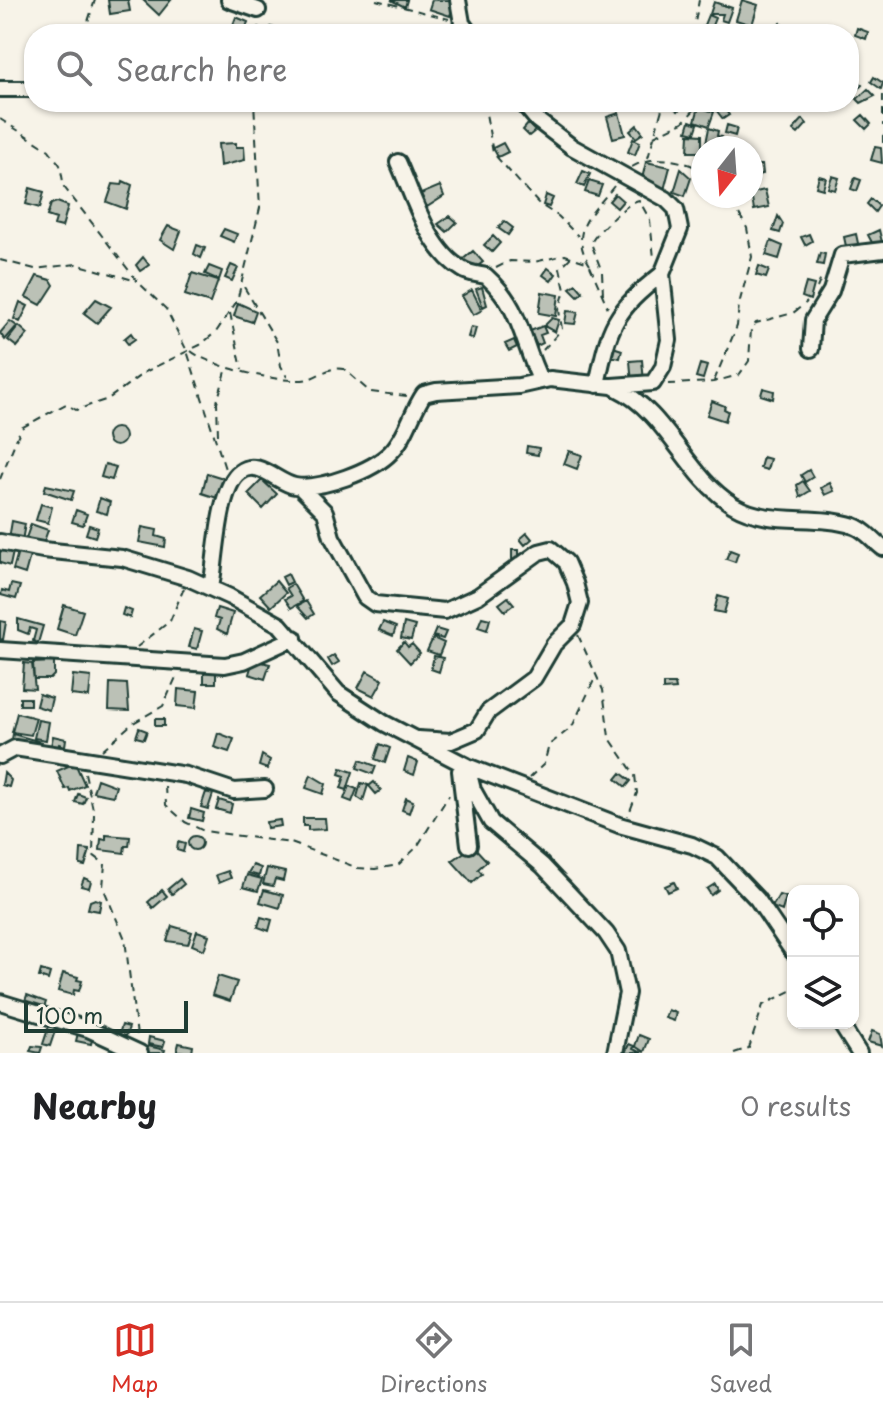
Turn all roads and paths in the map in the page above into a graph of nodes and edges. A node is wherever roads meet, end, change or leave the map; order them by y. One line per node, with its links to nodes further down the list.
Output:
1 (95, 0): 7 (path)
2 (229, 0): 6 (street)
3 (376, 0): 8 (path)
4 (458, 0): 9 (street)
5 (699, 0): 10 (path)
6 (258, 10)
7 (87, 24)
8 (453, 24)
9 (465, 24)
10 (695, 24)
11 (0, 89): 12 (street)
12 (24, 89)
13 (883, 95): 20 (path)
14 (255, 112): 38 (path)
15 (486, 112): 29 (path)
16 (532, 112): 27 (street)
17 (661, 112): 22 (path)
18 (692, 112): 22 (path)
19 (0, 119): 37 (path)
20 (883, 126)
21 (883, 131): 23 (path)
22 (654, 136): 24 (path)
23 (883, 143)
24 (648, 160): 26 (path); 27 (path)
25 (398, 162): 35 (street)
26 (691, 166)
27 (621, 175): 29 (path); 36 (street)
28 (736, 208): 51 (path)
29 (578, 237): 33 (path)
30 (883, 250): 44 (street)
31 (573, 255): 33 (path); 35 (path); 46 (path)
32 (0, 260): 37 (path)
33 (590, 265): 40 (path)
34 (824, 272): 39 (path)
35 (486, 276): 46 (street)
36 (658, 277): 40 (path); 43 (street); 52 (street)
37 (138, 282): 45 (path)
38 (243, 287): 42 (path); 49 (path)
39 (818, 293)
40 (603, 294): 43 (path)
41 (812, 302): 51 (path)
42 (230, 313): 45 (path); 48 (path)
43 (612, 325): 53 (street)
44 (811, 349)
45 (189, 350): 47 (path); 55 (path); 56 (path)
46 (532, 363): 50 (street)
47 (227, 366): 48 (path); 55 (path)
48 (242, 370): 49 (path)
49 (288, 378): 54 (path)
50 (541, 381): 53 (street); 54 (street)
51 (713, 382): 52 (path)
52 (653, 383): 53 (street)
53 (604, 386): 60 (street)
54 (424, 394): 58 (street)
55 (217, 437): 57 (path)
56 (0, 479)
57 (228, 486): 58 (street); 62 (street)
58 (300, 487): 63 (street)
59 (0, 542): 61 (street)
60 (883, 548)
61 (188, 578): 62 (street); 66 (path)
62 (211, 588): 64 (street)
63 (573, 625): 68 (path); 69 (street)
64 (294, 638): 67 (street); 69 (street)
65 (0, 650): 66 (street)
66 (123, 656): 67 (street)
67 (182, 663): 71 (path)
68 (597, 675): 75 (path); 77 (path)
69 (416, 739): 72 (street)
70 (4, 747): 71 (street)
71 (86, 758): 73 (street); 83 (path)
72 (463, 764): 74 (street); 75 (street); 84 (street)
73 (167, 772): 74 (path); 76 (street)
74 (461, 782): 78 (street)
75 (517, 786): 77 (street)
76 (265, 789)
77 (619, 825): 79 (street)
78 (469, 845)
79 (787, 943)
80 (787, 993): 85 (path)
81 (0, 1002): 83 (street)
82 (844, 1029): 86 (street)
83 (140, 1053)
84 (615, 1053)
85 (734, 1053)
86 (859, 1053)

